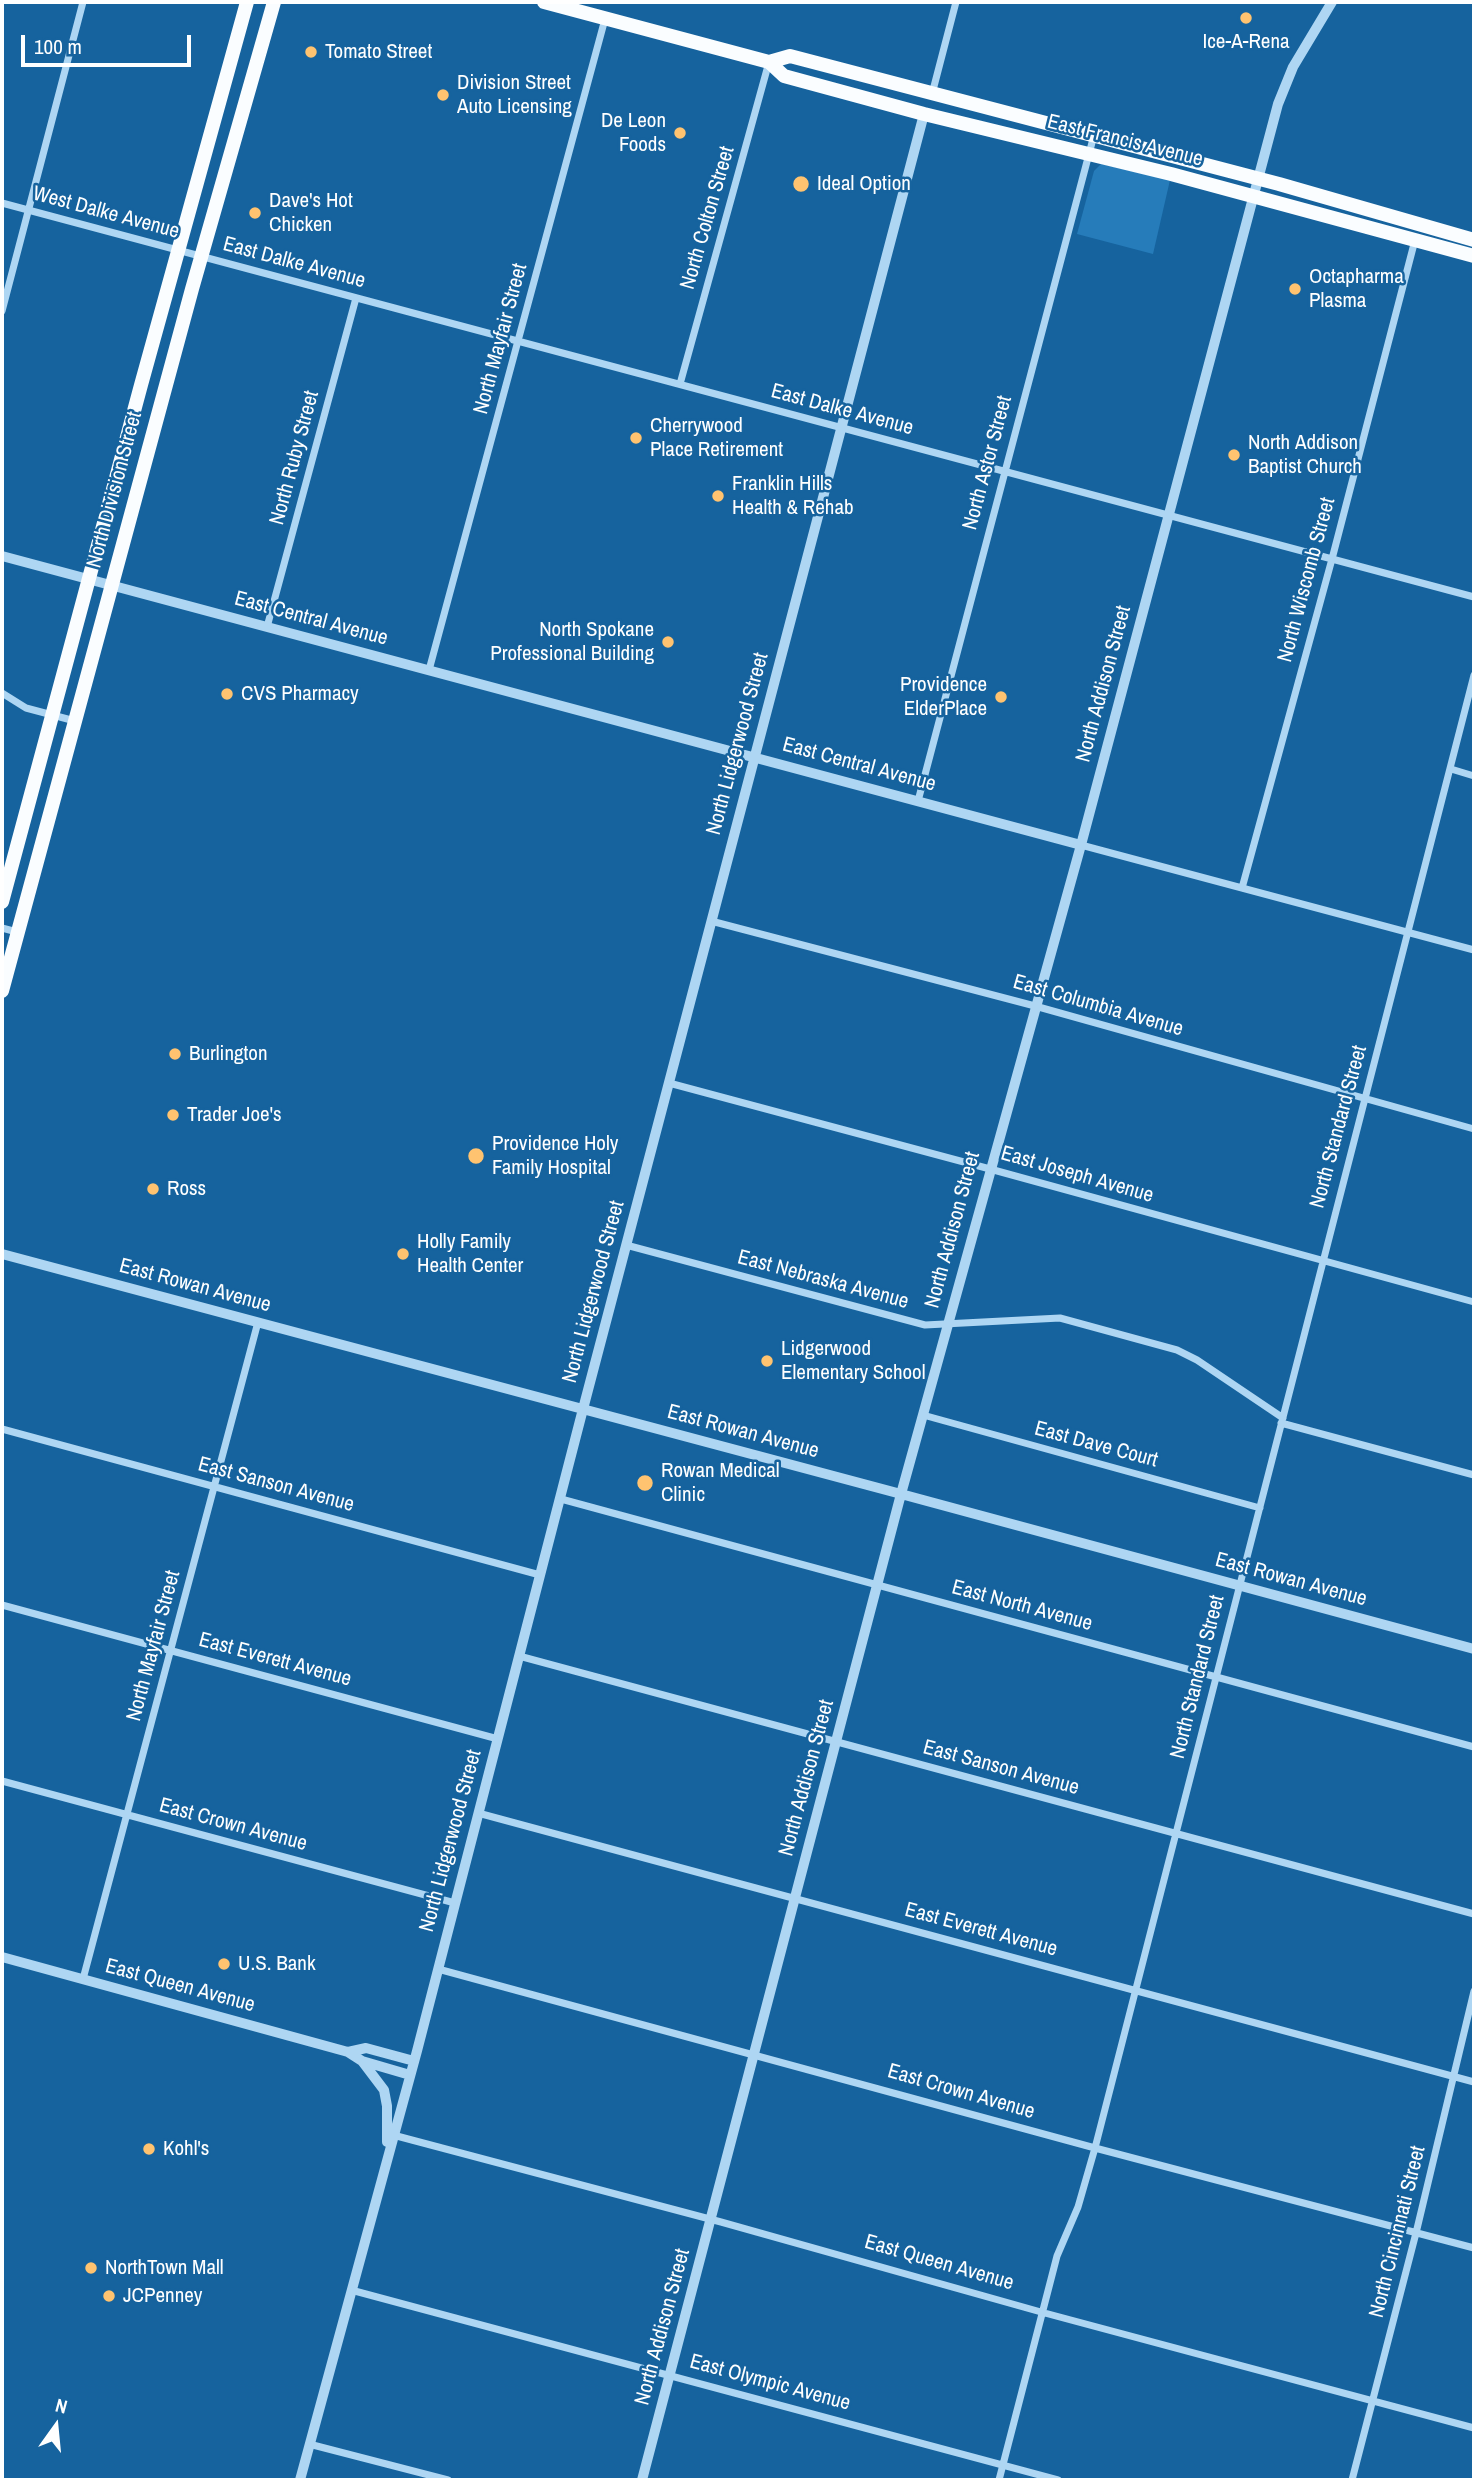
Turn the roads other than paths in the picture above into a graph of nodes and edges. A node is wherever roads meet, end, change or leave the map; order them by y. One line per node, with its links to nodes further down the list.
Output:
1 (83, 2): 18 (street)
2 (247, 2): 21 (main road, North Division Street)
3 (274, 2): 22 (main road, North Division Street)
4 (544, 2): 7 (main road, East Francis Avenue)
5 (956, 2): 9 (street)
6 (1332, 2): 15 (street, North Addison Street)
7 (605, 17): 8 (main road, East Francis Avenue); 26 (street, North Mayfair Street)
8 (769, 62): 9 (main road, East Francis Avenue); 10 (main road, East Francis Avenue); 27 (street, North Colton Street)
9 (931, 95): 10 (main road); 11 (main road, East Francis Avenue)
10 (876, 101): 12 (main road, East Francis Avenue)
11 (991, 109): 12 (main road); 13 (main road, East Francis Avenue)
12 (925, 114): 14 (main road, East Francis Avenue); 28 (street, North Lidgerwood Street)
13 (1094, 135): 14 (street, North Astor Street); 15 (main road, East Francis Avenue)
14 (1090, 154): 16 (main road, East Francis Avenue); 29 (street, North Astor Street)
15 (1259, 179): 16 (street, North Addison Street); 20 (main road, East Francis Avenue)
16 (1254, 196): 19 (main road, East Francis Avenue); 30 (street, North Addison Street)
17 (2, 203): 18 (street, West Dalke Avenue)
18 (28, 211): 21 (street, West Dalke Avenue); 25 (street)
19 (1415, 240): 23 (main road, East Francis Avenue); 32 (street, North Wiscomb Street)
20 (1474, 240)
21 (178, 251): 22 (street, West Dalke Avenue); 33 (main road, North Division Street)
22 (201, 256): 24 (street, East Dalke Avenue); 34 (main road, North Division Street)
23 (1474, 256)
24 (355, 298): 26 (street, East Dalke Avenue); 36 (street, North Ruby Street)
25 (2, 311)
26 (519, 341): 27 (street, East Dalke Avenue); 37 (street, North Mayfair Street)
27 (680, 384): 28 (street, East Dalke Avenue)
28 (843, 428): 29 (street, East Dalke Avenue); 42 (street, North Lidgerwood Street)
29 (1004, 471): 30 (street, East Dalke Avenue); 45 (street, North Astor Street)
30 (1169, 515): 32 (street, East Dalke Avenue); 46 (street, North Addison Street)
31 (2, 555): 33 (street, East Central Avenue)
32 (1332, 559): 35 (street, East Dalke Avenue); 47 (street, North Wiscomb Street)
33 (88, 579): 34 (street, East Central Avenue); 40 (main road, North Division Street)
34 (111, 585): 36 (street, East Central Avenue); 41 (main road, North Division Street)
35 (1474, 597)
36 (267, 627): 37 (street, East Central Avenue)
37 (429, 670): 42 (street, East Central Avenue)
38 (1474, 675): 43 (street, North Standard Street)
39 (2, 694): 40 (street)
40 (51, 715): 41 (street); 48 (main road, North Division Street)
41 (75, 721): 52 (main road, North Division Street)
42 (754, 757): 45 (street, East Central Avenue); 49 (street, North Lidgerwood Street)
43 (1451, 769): 44 (street); 51 (street, North Standard Street)
44 (1474, 776)
45 (918, 801): 46 (street, East Central Avenue)
46 (1081, 845): 47 (street, East Central Avenue); 55 (street, North Addison Street)
47 (1242, 888): 51 (street, East Central Avenue)
48 (2, 902)
49 (711, 921): 55 (street, East Columbia Avenue); 56 (street, North Lidgerwood Street)
50 (2, 928): 52 (street)
51 (1408, 932): 53 (street, East Central Avenue); 57 (street, North Standard Street)
52 (18, 933): 54 (main road, North Division Street)
53 (1474, 950)
54 (2, 991)
55 (1035, 1006): 57 (street, East Columbia Avenue); 59 (street, North Addison Street)
56 (669, 1083): 59 (street, East Joseph Avenue); 60 (street, North Lidgerwood Street)
57 (1364, 1099): 58 (street, East Columbia Avenue); 62 (street, North Standard Street)
58 (1474, 1129)
59 (990, 1169): 62 (street, East Joseph Avenue); 65 (street, North Addison Street)
60 (626, 1245): 65 (street, East Nebraska Avenue); 66 (street, North Lidgerwood Street)
61 (2, 1254): 64 (street, East Rowan Avenue)
62 (1322, 1261): 63 (street, East Joseph Avenue); 68 (street, North Standard Street)
63 (1474, 1303)
64 (258, 1322): 66 (street, East Rowan Avenue); 71 (street, North Mayfair Street)
65 (947, 1325): 67 (street, North Addison Street); 68 (street, East Nebraska Avenue)
66 (583, 1409): 72 (street, East Rowan Avenue); 73 (street, North Lidgerwood Street)
67 (923, 1415): 72 (street, North Addison Street); 74 (street, East Dave Court)
68 (1282, 1420): 70 (street, East Nebraska Avenue); 74 (street, North Standard Street)
69 (2, 1429): 71 (street, East Sanson Avenue)
70 (1474, 1475)
71 (215, 1486): 75 (street, East Sanson Avenue); 80 (street, North Mayfair Street)
72 (901, 1494): 76 (street, North Addison Street); 77 (street, East Rowan Avenue)
73 (561, 1499): 75 (street, North Lidgerwood Street); 76 (street, East North Avenue)
74 (1260, 1508): 77 (street, North Standard Street)
75 (540, 1576): 81 (street, North Lidgerwood Street)
76 (877, 1584): 82 (street, East North Avenue); 84 (street, North Addison Street)
77 (1239, 1587): 79 (street, East Rowan Avenue); 82 (street, North Standard Street)
78 (2, 1605): 80 (street, East Everett Avenue)
79 (1474, 1649)
80 (171, 1650): 83 (street, East Everett Avenue); 88 (street, North Mayfair Street)
81 (519, 1656): 83 (street, North Lidgerwood Street); 84 (street, East Sanson Avenue)
82 (1215, 1678): 85 (street, East North Avenue); 89 (street, North Standard Street)
83 (498, 1739): 87 (street, North Lidgerwood Street)
84 (836, 1741): 89 (street, East Sanson Avenue); 90 (street, North Addison Street)
85 (1474, 1747)
86 (2, 1781): 88 (street, East Crown Avenue)
87 (478, 1813): 90 (street, East Everett Avenue); 91 (street, North Lidgerwood Street)
88 (127, 1815): 91 (street, East Crown Avenue); 95 (street, North Mayfair Street)
89 (1176, 1833): 92 (street, East Sanson Avenue); 96 (street, North Standard Street)
90 (795, 1898): 96 (street, East Everett Avenue); 99 (street, North Addison Street)
91 (455, 1903): 94 (street, North Lidgerwood Street)
92 (1474, 1914)
93 (2, 1957): 95 (street, East Queen Avenue)
94 (438, 1969): 99 (street, East Crown Avenue); 101 (street, North Lidgerwood Street)
95 (83, 1979): 98 (street, East Queen Avenue)
96 (1135, 1990): 103 (street, East Everett Avenue); 106 (street, North Standard Street)
97 (1474, 1991): 103 (street, North Cincinnati Street)
98 (348, 2052): 100 (street, East Queen Avenue); 101 (street, East Queen Avenue)
99 (755, 2053): 106 (street, East Crown Avenue); 108 (street, North Addison Street)
100 (362, 2061): 102 (street, East Queen Avenue); 107 (street)
101 (414, 2061): 102 (street, North Lidgerwood Street)
102 (410, 2075): 105 (street, North Lidgerwood Street)
103 (1454, 2076): 104 (street, East Everett Avenue); 109 (street, North Cincinnati Street)
104 (1474, 2082)
105 (393, 2135): 107 (street, North Lidgerwood Street); 108 (street, East Queen Avenue)
106 (1095, 2148): 109 (street, East Crown Avenue); 112 (street, North Standard Street)
107 (387, 2152): 111 (street, North Lidgerwood Street)
108 (711, 2220): 112 (street, East Queen Avenue); 113 (street, North Addison Street)
109 (1416, 2233): 110 (street, East Crown Avenue); 114 (street, North Cincinnati Street)
110 (1474, 2248)
111 (351, 2290): 113 (street, East Olympic Avenue); 116 (street, North Lidgerwood Street)
112 (1041, 2312): 114 (street, East Queen Avenue); 117 (street, North Standard Street)
113 (670, 2374): 117 (street, East Olympic Avenue); 120 (street, North Addison Street)
114 (1373, 2400): 115 (street, East Queen Avenue); 123 (street, North Cincinnati Street)
115 (1474, 2428)
116 (309, 2444): 118 (street, North Lidgerwood Street); 119 (street)
117 (1003, 2465): 121 (street, North Standard Street); 122 (street, East Olympic Avenue)
118 (300, 2480)
119 (447, 2480)
120 (642, 2480)
121 (999, 2480)
122 (1058, 2480)
123 (1353, 2480)

